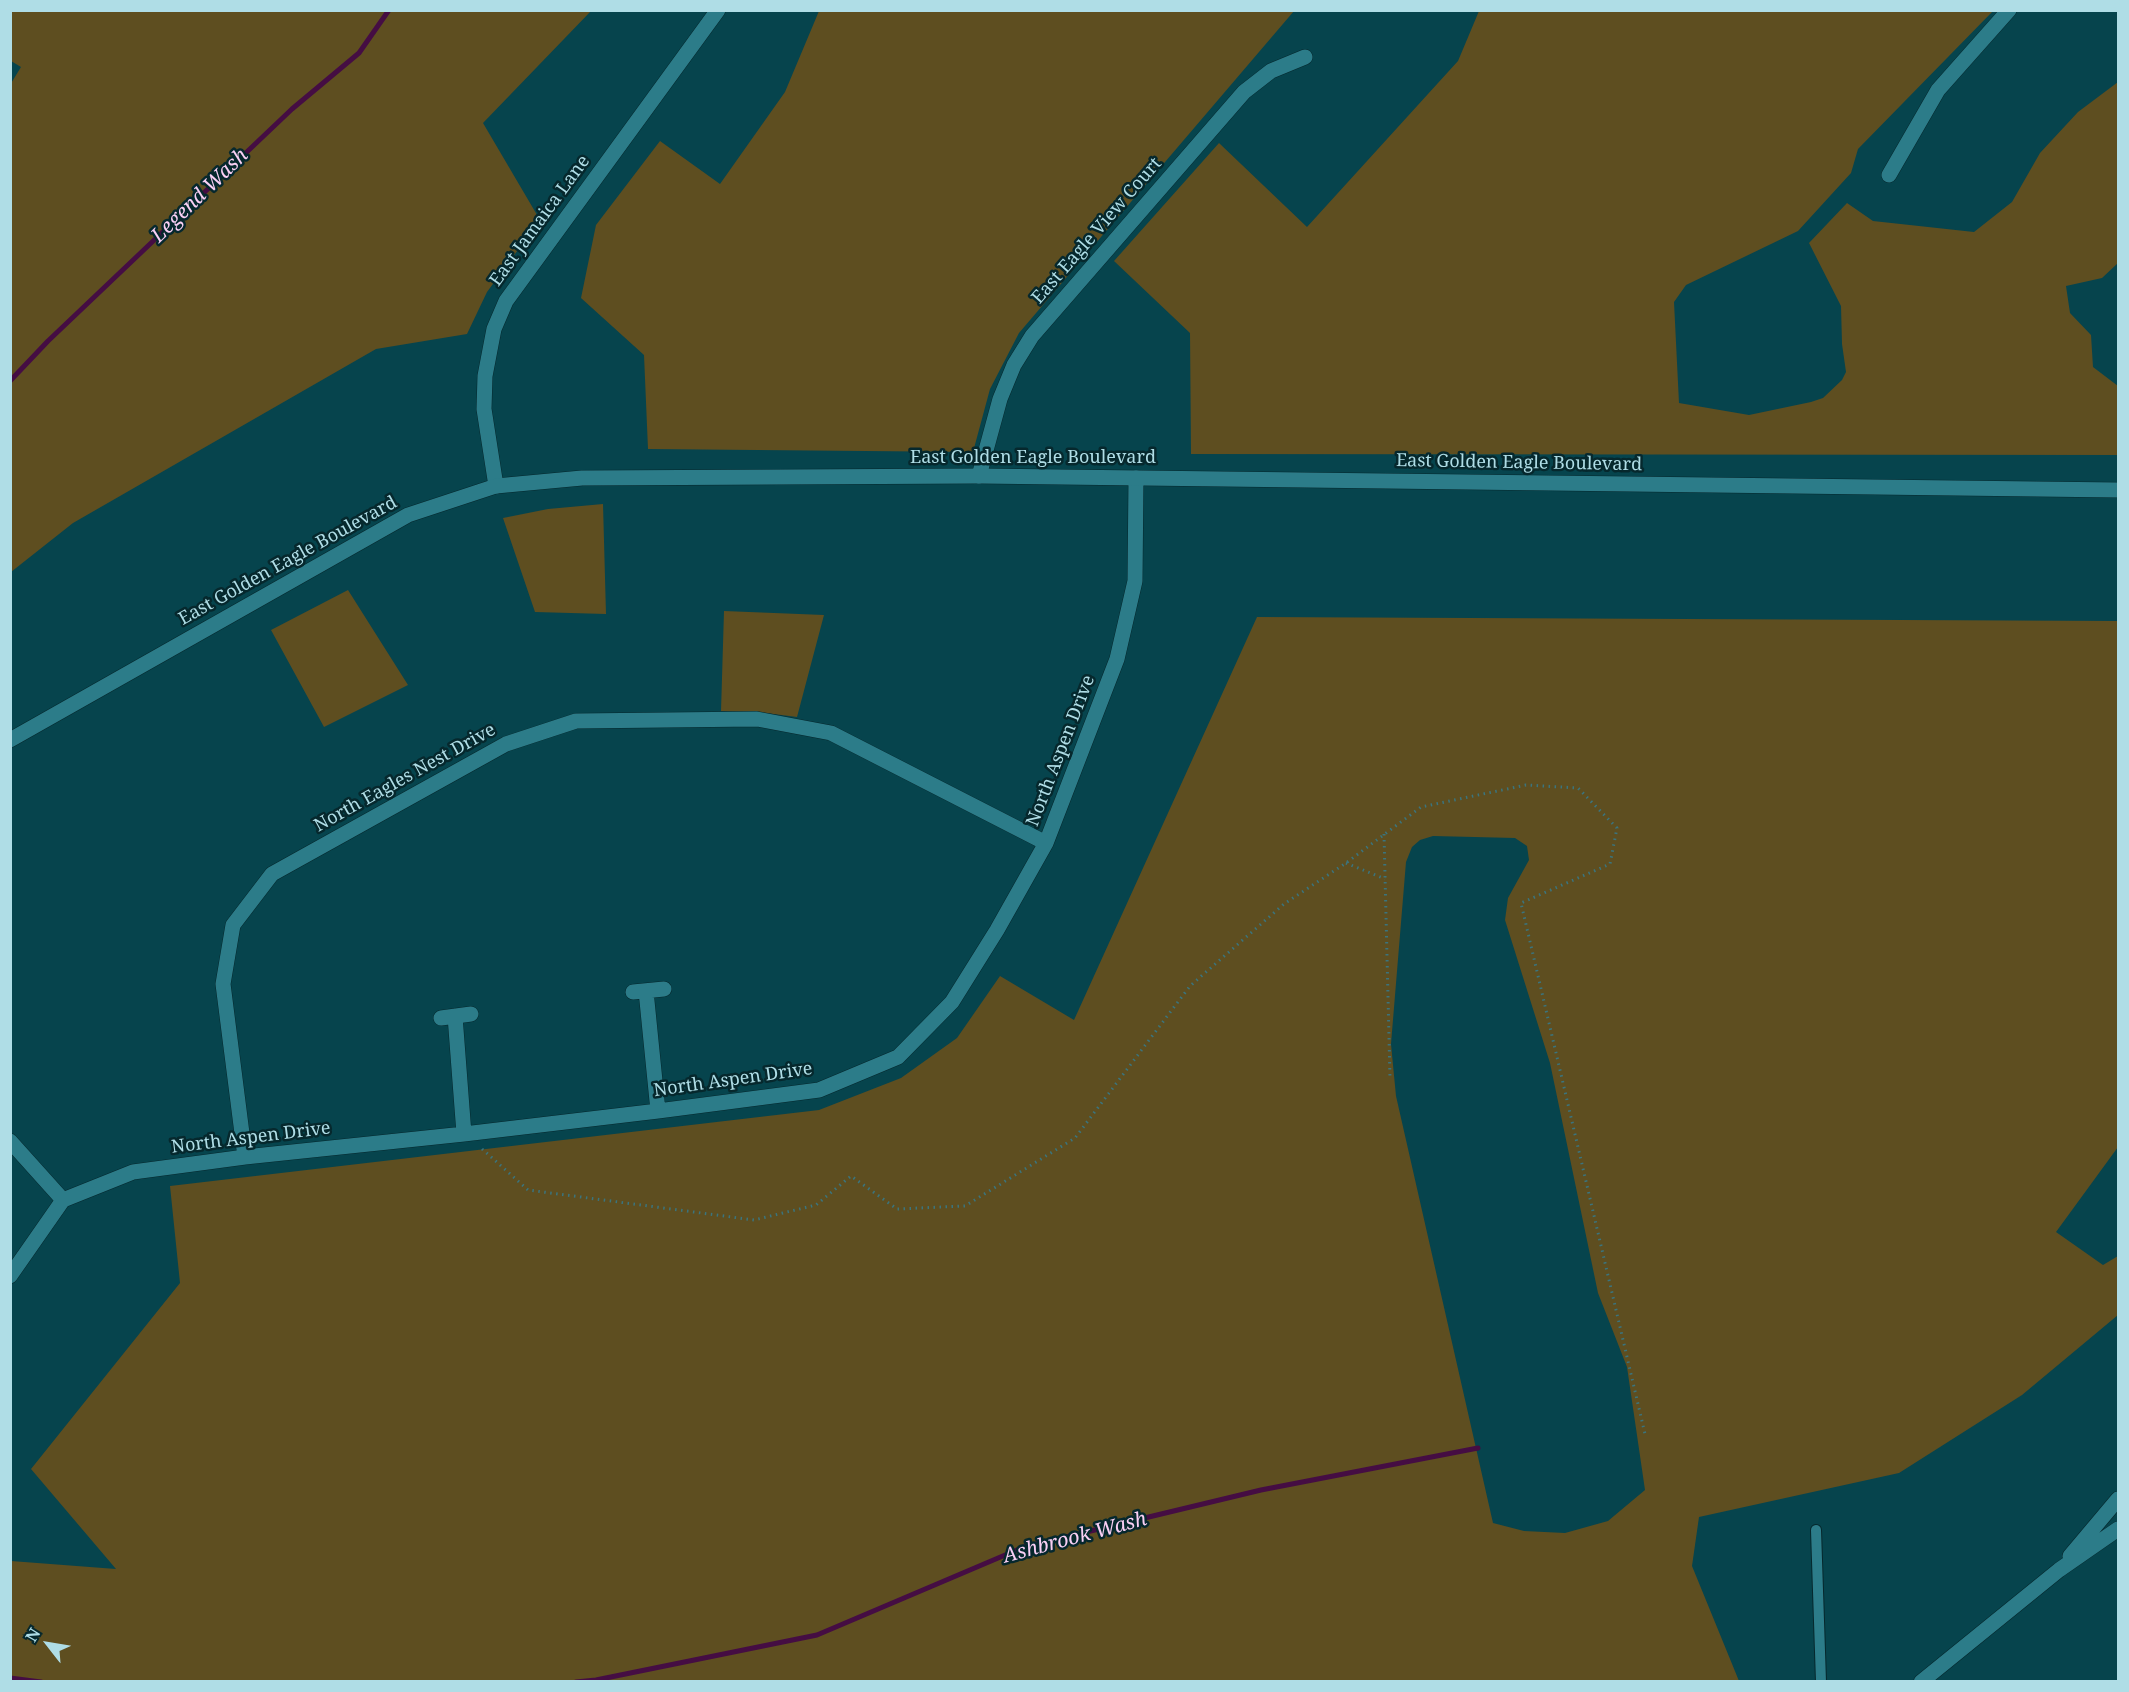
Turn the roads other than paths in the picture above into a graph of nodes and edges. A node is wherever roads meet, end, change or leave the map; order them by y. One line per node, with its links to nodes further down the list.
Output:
1 (718, 10): 7 (street, East Jamaica Lane)
2 (2009, 10): 4 (street)
3 (1305, 57): 5 (street, East Eagle View Court)
4 (1889, 175)
5 (979, 476): 6 (street, East Golden Eagle Boulevard); 7 (street, East Golden Eagle Boulevard)
6 (1136, 478): 8 (street, East Golden Eagle Boulevard); 10 (street, North Aspen Drive)
7 (496, 486): 9 (street, East Golden Eagle Boulevard)
8 (2118, 490)
9 (10, 740)
10 (1046, 843): 13 (street, North Aspen Drive); 16 (street, North Eagles Nest Drive)
11 (664, 989): 13 (street)
12 (471, 1014): 14 (street)
13 (658, 1111): 14 (street, North Aspen Drive)
14 (464, 1134): 16 (street, North Aspen Drive)
15 (10, 1141): 17 (street)
16 (245, 1157): 17 (street, North Aspen Drive)
17 (63, 1200): 18 (street)
18 (10, 1276)
19 (2118, 1499): 22 (street)
20 (2118, 1529): 22 (street)
21 (1816, 1530): 23 (lane)
22 (2059, 1570): 24 (street)
23 (1821, 1682)
24 (1921, 1682)

